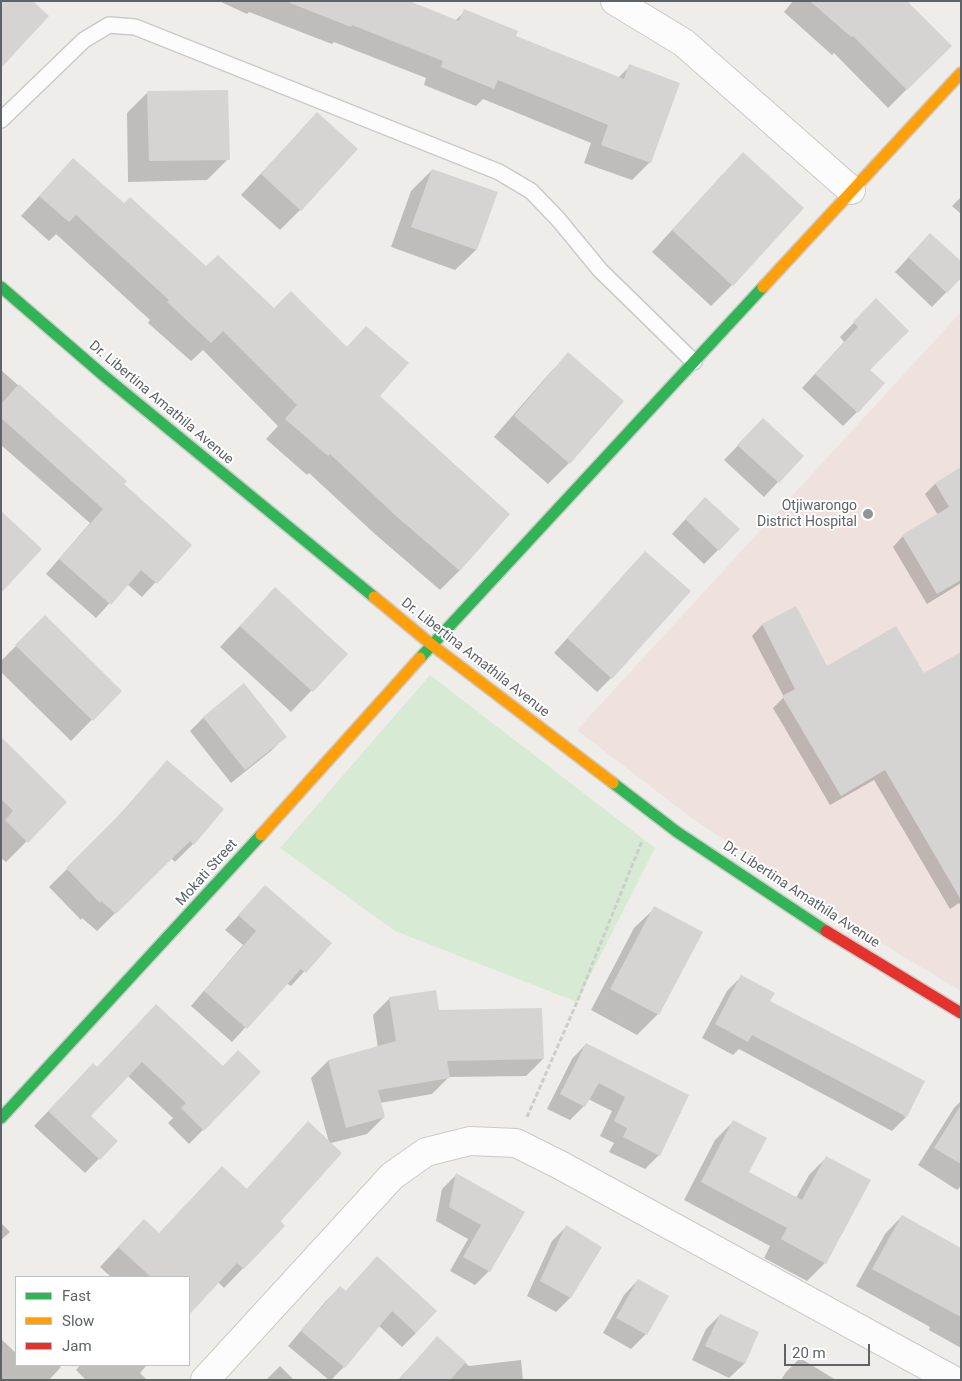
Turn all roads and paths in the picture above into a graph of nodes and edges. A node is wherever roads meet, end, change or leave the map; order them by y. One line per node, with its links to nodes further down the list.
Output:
1 (615, 1): 4 (street)
2 (961, 73): 4 (street, Mokati Street)
3 (1, 120): 6 (lane)
4 (851, 190): 6 (street, Mokati Street)
5 (1, 287): 7 (street, Dr. Libertina Amathila Avenue)
6 (694, 362): 7 (street, Mokati Street)
7 (432, 645): 8 (street, Dr. Libertina Amathila Avenue); 10 (street, Mokati Street)
8 (653, 815): 9 (street, Dr. Libertina Amathila Avenue); 11 (path)
9 (961, 1013)
10 (4, 1108)
11 (516, 1143): 12 (street); 13 (street)
12 (204, 1380)
13 (953, 1380)

